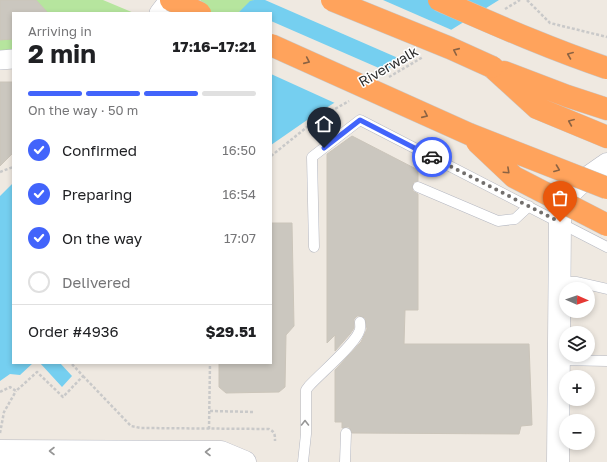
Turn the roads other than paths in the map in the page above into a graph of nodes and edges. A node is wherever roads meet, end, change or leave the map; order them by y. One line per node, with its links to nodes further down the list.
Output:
1 (170, 0): 4 (street); 5 (highway, bridge)
2 (332, 0): 9 (highway, one-way to 2, bridge)
3 (439, 0): 10 (highway, one-way to 3, bridge)
4 (160, 12)
5 (198, 12)
6 (272, 45): 12 (highway, one-way to 12, bridge)
7 (12, 59): 8 (street)
8 (0, 60)
9 (492, 67): 11 (highway); 13 (highway, one-way to 9)
10 (607, 68)
11 (607, 109)
12 (469, 134): 16 (highway, one-way to 16, bridge); 19 (highway, one-way to 19, bridge)
13 (607, 137)
14 (607, 164): 18 (street)
15 (418, 187): 17 (lane)
16 (607, 188)
17 (529, 206): 18 (lane); 20 (lane)
18 (562, 212): 21 (lane); 22 (street)
19 (607, 225)
20 (314, 247)
21 (607, 247)
22 (559, 282): 26 (street)
23 (595, 286): 24 (lane)
24 (607, 289)
25 (360, 322): 31 (lane, one-way to 25)
26 (558, 360): 27 (lane); 33 (street)
27 (607, 361)
28 (346, 433): 32 (lane)
29 (0, 451): 30 (street, one-way to 29)
30 (245, 462)
31 (303, 462)
32 (345, 462)
33 (558, 462)

